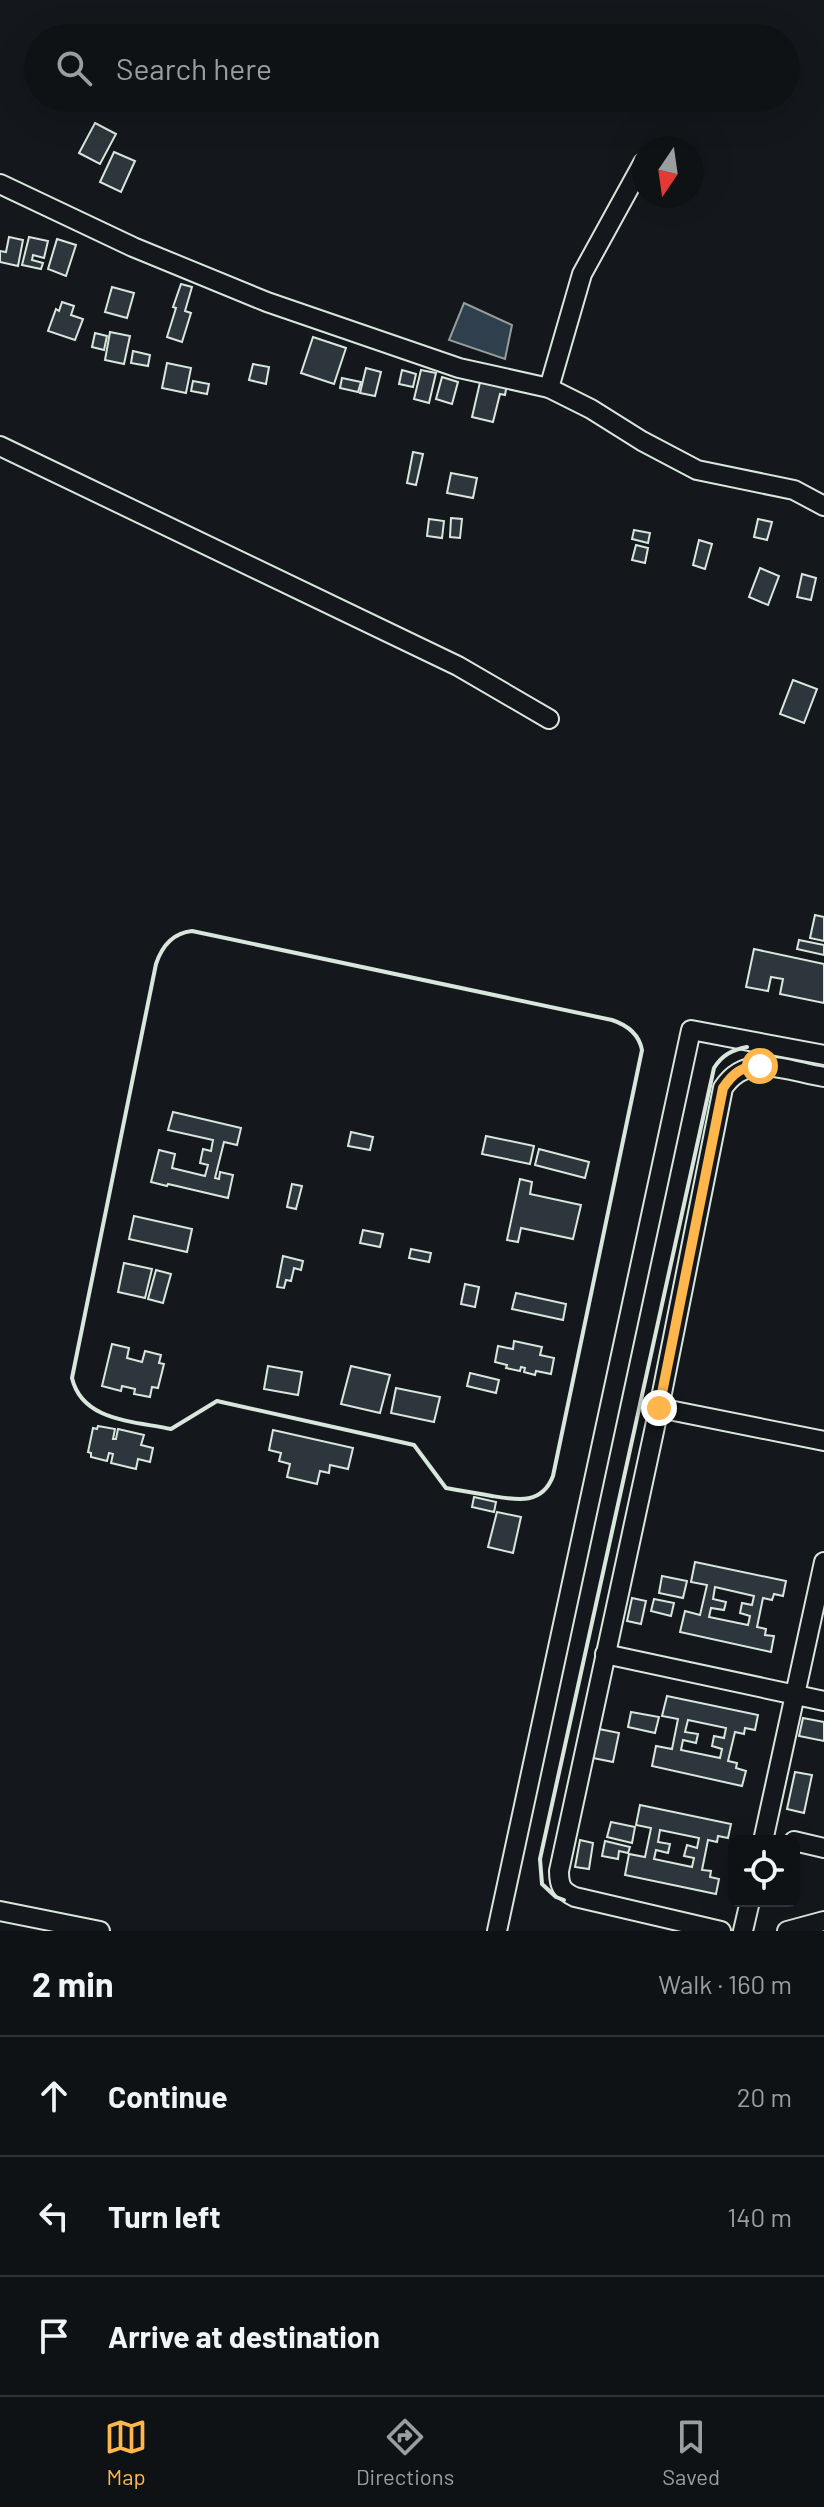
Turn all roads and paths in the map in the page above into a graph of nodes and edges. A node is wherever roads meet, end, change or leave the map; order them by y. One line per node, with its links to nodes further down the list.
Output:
1 (632, 183): 3 (street)
2 (0, 184): 3 (street)
3 (549, 388): 5 (street)
4 (0, 446): 6 (street)
5 (824, 506)
6 (549, 719)
7 (824, 1055): 22 (street)
8 (824, 1077): 9 (street)
9 (659, 1408): 10 (street); 12 (street)
10 (824, 1441)
11 (824, 1562): 13 (street)
12 (605, 1654): 13 (street); 23 (street)
13 (793, 1694): 14 (street); 15 (street)
14 (824, 1701)
15 (765, 1835)
16 (800, 1843): 17 (street)
17 (824, 1848)
18 (749, 1907): 24 (street)
19 (0, 1911): 21 (street)
20 (824, 1921): 25 (street)
21 (100, 1931)
22 (497, 1931)
23 (721, 1931)
24 (743, 1931)
25 (787, 1931)

